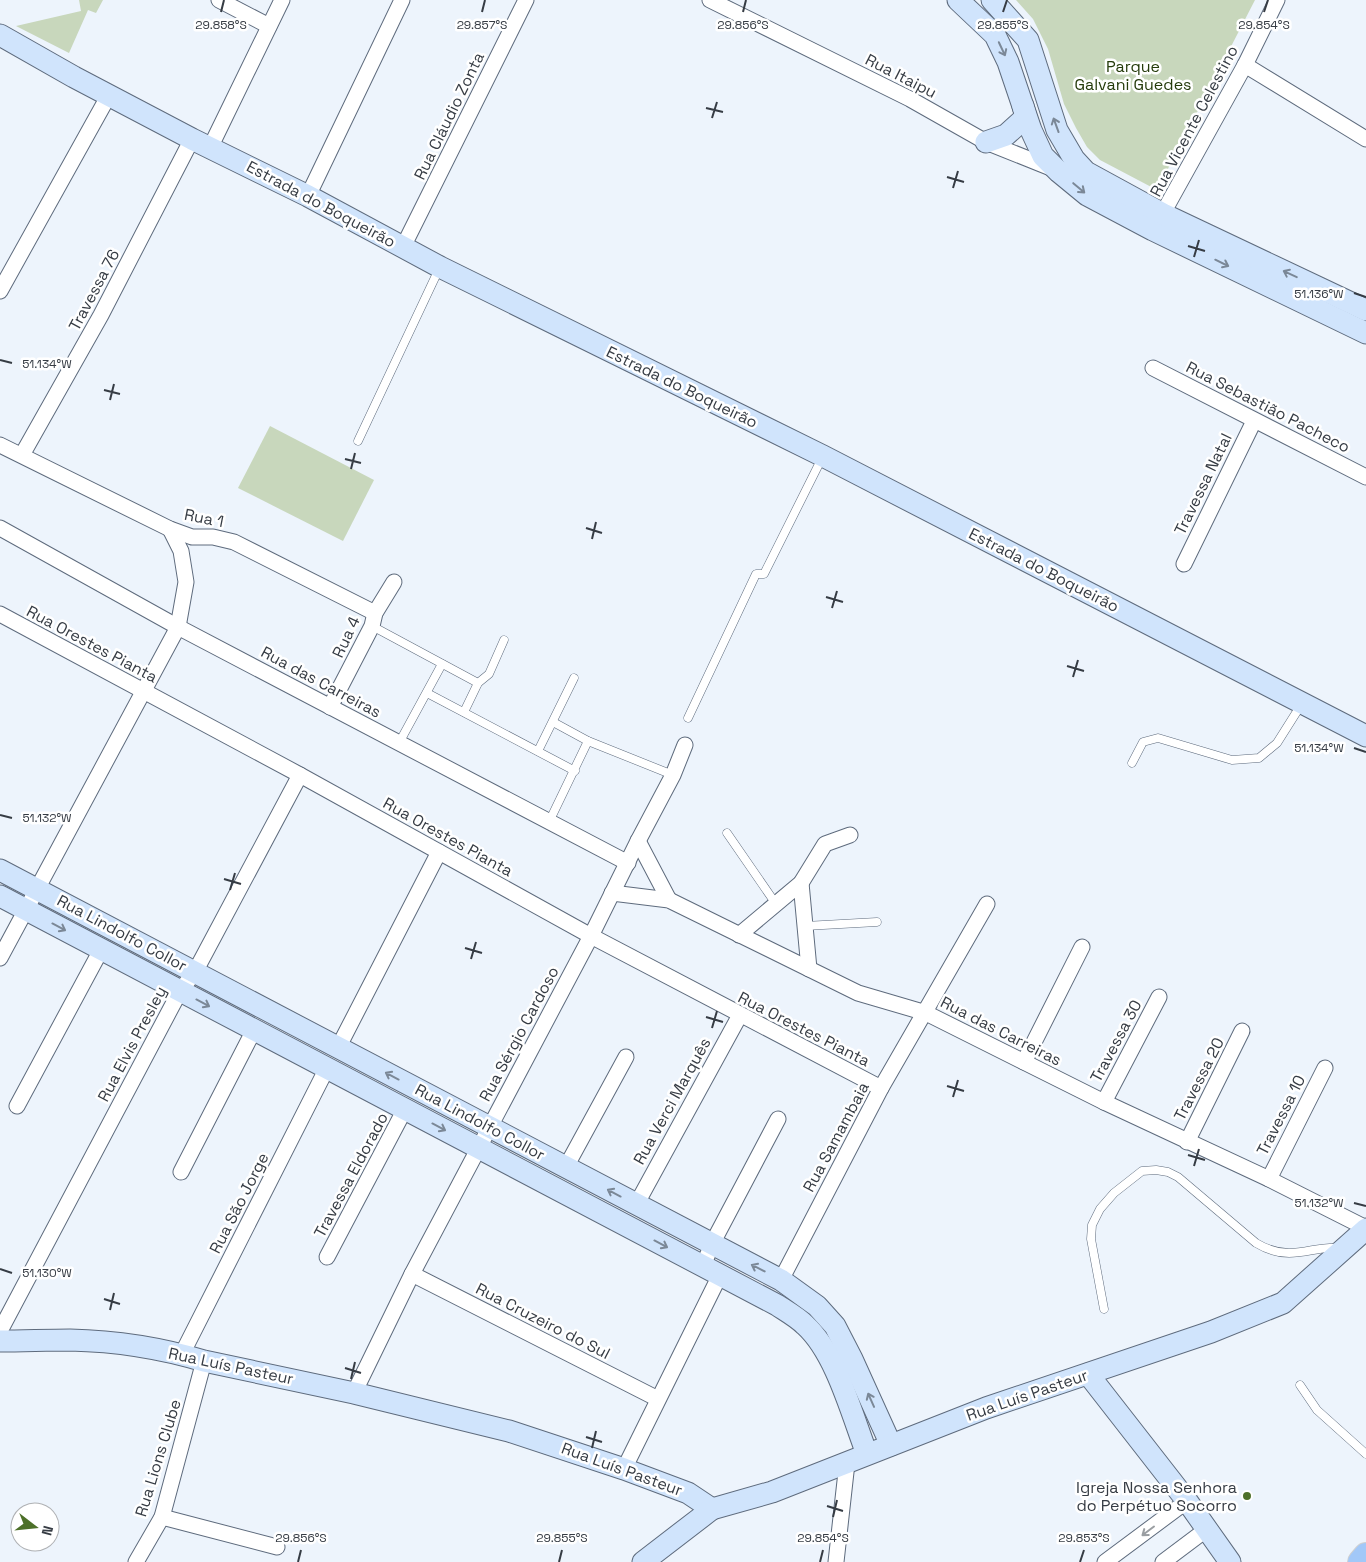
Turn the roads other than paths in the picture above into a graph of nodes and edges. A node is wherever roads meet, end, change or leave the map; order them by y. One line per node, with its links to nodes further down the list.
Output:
1 (219, 0): 10 (street)
2 (282, 0): 10 (street, Travessa 76)
3 (402, 0): 19 (street)
4 (526, 0): 21 (street, Rua Cláudio Zonta)
5 (710, 0): 9 (street, Rua Itaipu)
6 (958, 0): 14 (street, one-way to 14)
7 (992, 0): 18 (street, one-way to 7)
8 (1277, 0): 12 (street, Rua Vicente Celestino)
9 (736, 6): 16 (street, Rua Itaipu)
10 (269, 26): 17 (street, Travessa 76)
11 (0, 36): 13 (street, Estrada do Boqueirão)
12 (1245, 65): 15 (street); 20 (street, Rua Vicente Celestino)
13 (109, 95): 17 (street, Estrada do Boqueirão); 23 (street)
14 (1023, 106): 16 (street); 18 (street)
15 (1366, 139)
16 (986, 142): 18 (street, Rua Itaipu)
17 (201, 144): 19 (street, Estrada do Boqueirão); 29 (street, Travessa 76)
18 (1066, 165): 20 (street)
19 (308, 196): 21 (street, Estrada do Boqueirão)
20 (1158, 222): 24 (street)
21 (403, 248): 22 (street, Estrada do Boqueirão)
22 (440, 267): 27 (lane); 30 (street, Estrada do Boqueirão)
23 (0, 291)
24 (1360, 318)
25 (1153, 368): 26 (street, Rua Sebastião Pacheco)
26 (1254, 421): 31 (street, Rua Sebastião Pacheco); 34 (street, Travessa Natal)
27 (358, 441)
28 (0, 444): 29 (street, Rua 1)
29 (22, 455): 33 (street, Rua 1)
30 (823, 456): 45 (street, Estrada do Boqueirão); 48 (lane)
31 (1366, 477)
32 (0, 528): 38 (street, Rua das Carreiras)
33 (170, 529): 37 (street, Rua 1); 38 (street)
34 (1184, 564)
35 (394, 582): 37 (street, Rua 4)
36 (0, 614): 43 (street, Rua Orestes Pianta)
37 (374, 620): 40 (lane); 46 (street, Rua 4)
38 (178, 627): 43 (street); 46 (street, Rua das Carreiras)
39 (504, 640): 42 (lane)
40 (442, 664): 42 (lane); 44 (lane)
41 (574, 678): 49 (lane)
42 (478, 683): 47 (lane)
43 (144, 692): 58 (street, Rua Orestes Pianta); 67 (street)
44 (427, 693): 47 (lane); 52 (lane)
45 (1303, 704): 50 (street, Estrada do Boqueirão); 55 (lane)
46 (330, 707): 52 (street, Rua das Carreiras)
47 (464, 712): 54 (lane)
48 (688, 718)
49 (553, 722): 51 (lane); 54 (lane)
50 (1366, 736)
51 (588, 741): 56 (lane); 57 (lane)
52 (399, 743): 59 (street, Rua das Carreiras)
53 (685, 745): 57 (street, Rua Sérgio Cardoso)
54 (538, 751): 56 (lane)
55 (1132, 763)
56 (575, 771): 59 (lane)
57 (673, 775): 62 (street, Rua Sérgio Cardoso)
58 (300, 776): 63 (street, Rua Orestes Pianta); 82 (street, Rua Elvis Presley)
59 (549, 822): 64 (street, Rua das Carreiras)
60 (727, 833): 71 (lane)
61 (850, 835): 66 (street)
62 (638, 841): 64 (street, Rua Sérgio Cardoso); 70 (street)
63 (439, 852): 77 (street, Rua Orestes Pianta); 89 (street)
64 (628, 863): 68 (street, Rua Sérgio Cardoso)
65 (0, 870): 67 (street, Rua Lindolfo Collor)
66 (801, 883): 71 (street); 75 (street)
67 (37, 889): 73 (street); 82 (street, Rua Lindolfo Collor)
68 (612, 893): 70 (street, Rua das Carreiras); 77 (street, Rua Sérgio Cardoso)
69 (0, 896): 73 (street, Rua Lindolfo Collor)
70 (669, 900): 76 (street, Rua das Carreiras)
71 (776, 904): 76 (street)
72 (987, 904): 85 (street, Rua Samambaia)
73 (25, 910): 79 (street, Rua Lindolfo Collor, one-way to 79); 80 (street)
74 (877, 922): 75 (lane)
75 (806, 926): 81 (street)
76 (739, 935): 81 (street, Rua das Carreiras)
77 (591, 936): 86 (street, Rua Orestes Pianta); 99 (street, Rua Sérgio Cardoso)
78 (1082, 947): 91 (street)
79 (101, 950): 83 (street, Rua Lindolfo Collor); 96 (street)
80 (0, 958)
81 (810, 969): 85 (street, Rua das Carreiras)
82 (195, 972): 83 (street, Rua Elvis Presley); 89 (street, Rua Lindolfo Collor)
83 (180, 991): 87 (street, Rua Lindolfo Collor, one-way to 87); 114 (street, Rua Elvis Presley)
84 (1159, 997): 95 (street, Travessa 30)
85 (926, 1013): 91 (street, Rua das Carreiras); 94 (street, Rua Samambaia)
86 (740, 1015): 94 (street, Rua Orestes Pianta); 105 (street, Rua Verci Marquês)
87 (254, 1030): 92 (street, Rua Lindolfo Collor); 103 (street)
88 (1242, 1031): 100 (street, Travessa 20)
89 (338, 1048): 99 (street, Rua Lindolfo Collor, one-way to 89)
90 (626, 1057): 102 (street)
91 (1024, 1062): 95 (street, Rua das Carreiras)
92 (327, 1068): 97 (street, Rua Lindolfo Collor); 116 (street, Rua São Jorge)
93 (1325, 1068): 104 (street, Travessa 10)
94 (881, 1088): 112 (street, Rua Samambaia)
95 (1104, 1102): 100 (street, Rua das Carreiras)
96 (17, 1106)
97 (405, 1109): 101 (street, Rua Lindolfo Collor, one-way to 101); 109 (street, Travessa Eldorado)
98 (778, 1119): 107 (street)
99 (490, 1127): 101 (street, Rua Sérgio Cardoso); 102 (street, Rua Lindolfo Collor)
100 (1187, 1142): 104 (street, Rua das Carreiras)
101 (479, 1148): 110 (street, Rua Lindolfo Collor, one-way to 110); 111 (street, Rua Sérgio Cardoso)
102 (566, 1167): 105 (street, Rua Lindolfo Collor, one-way to 102)
103 (181, 1172)
104 (1269, 1179): 106 (street, Rua das Carreiras)
105 (636, 1204): 107 (street, Rua Lindolfo Collor)
106 (1366, 1228): 108 (street, Rua Luís Pasteur)
107 (712, 1244): 110 (street); 112 (street, Rua Lindolfo Collor, one-way to 107)
108 (1343, 1251): 113 (lane); 118 (street, Rua Luís Pasteur)
109 (327, 1257)
110 (712, 1270): 121 (street); 123 (street, Rua Lindolfo Collor)
111 (412, 1274): 120 (street, Rua Sérgio Cardoso); 121 (street, Rua Cruzeiro do Sul)
112 (781, 1280): 122 (street, Rua Lindolfo Collor, one-way to 112)
113 (1104, 1308)
114 (0, 1331)
115 (0, 1341): 116 (street, Rua Luís Pasteur)
116 (182, 1354): 117 (street, Rua Luís Pasteur)
117 (204, 1361): 120 (street, Rua Luís Pasteur); 129 (street, Rua Lions Clube)
118 (1088, 1374): 122 (street, Rua Luís Pasteur); 127 (street)
119 (1300, 1385): 124 (lane)
120 (354, 1393): 126 (street, Rua Luís Pasteur)
121 (658, 1399): 126 (street)
122 (891, 1445): 123 (street, Rua Luís Pasteur)
123 (867, 1454): 125 (street, Rua Luís Pasteur)
124 (1366, 1454)
125 (847, 1463): 128 (street, Rua Luís Pasteur); 135 (street)
126 (624, 1469): 128 (street, Rua Luís Pasteur)
127 (1187, 1502): 130 (street); 136 (street, one-way to 136)
128 (712, 1509): 134 (street)
129 (162, 1517): 131 (street); 133 (street, Rua Lions Clube)
130 (1207, 1529): 137 (street); 138 (street)
131 (277, 1547)
132 (1366, 1555): 139 (main road)
133 (136, 1562)
134 (643, 1562)
135 (836, 1562)
136 (1105, 1562)
137 (1162, 1562)
138 (1230, 1562)
139 (1360, 1562)

